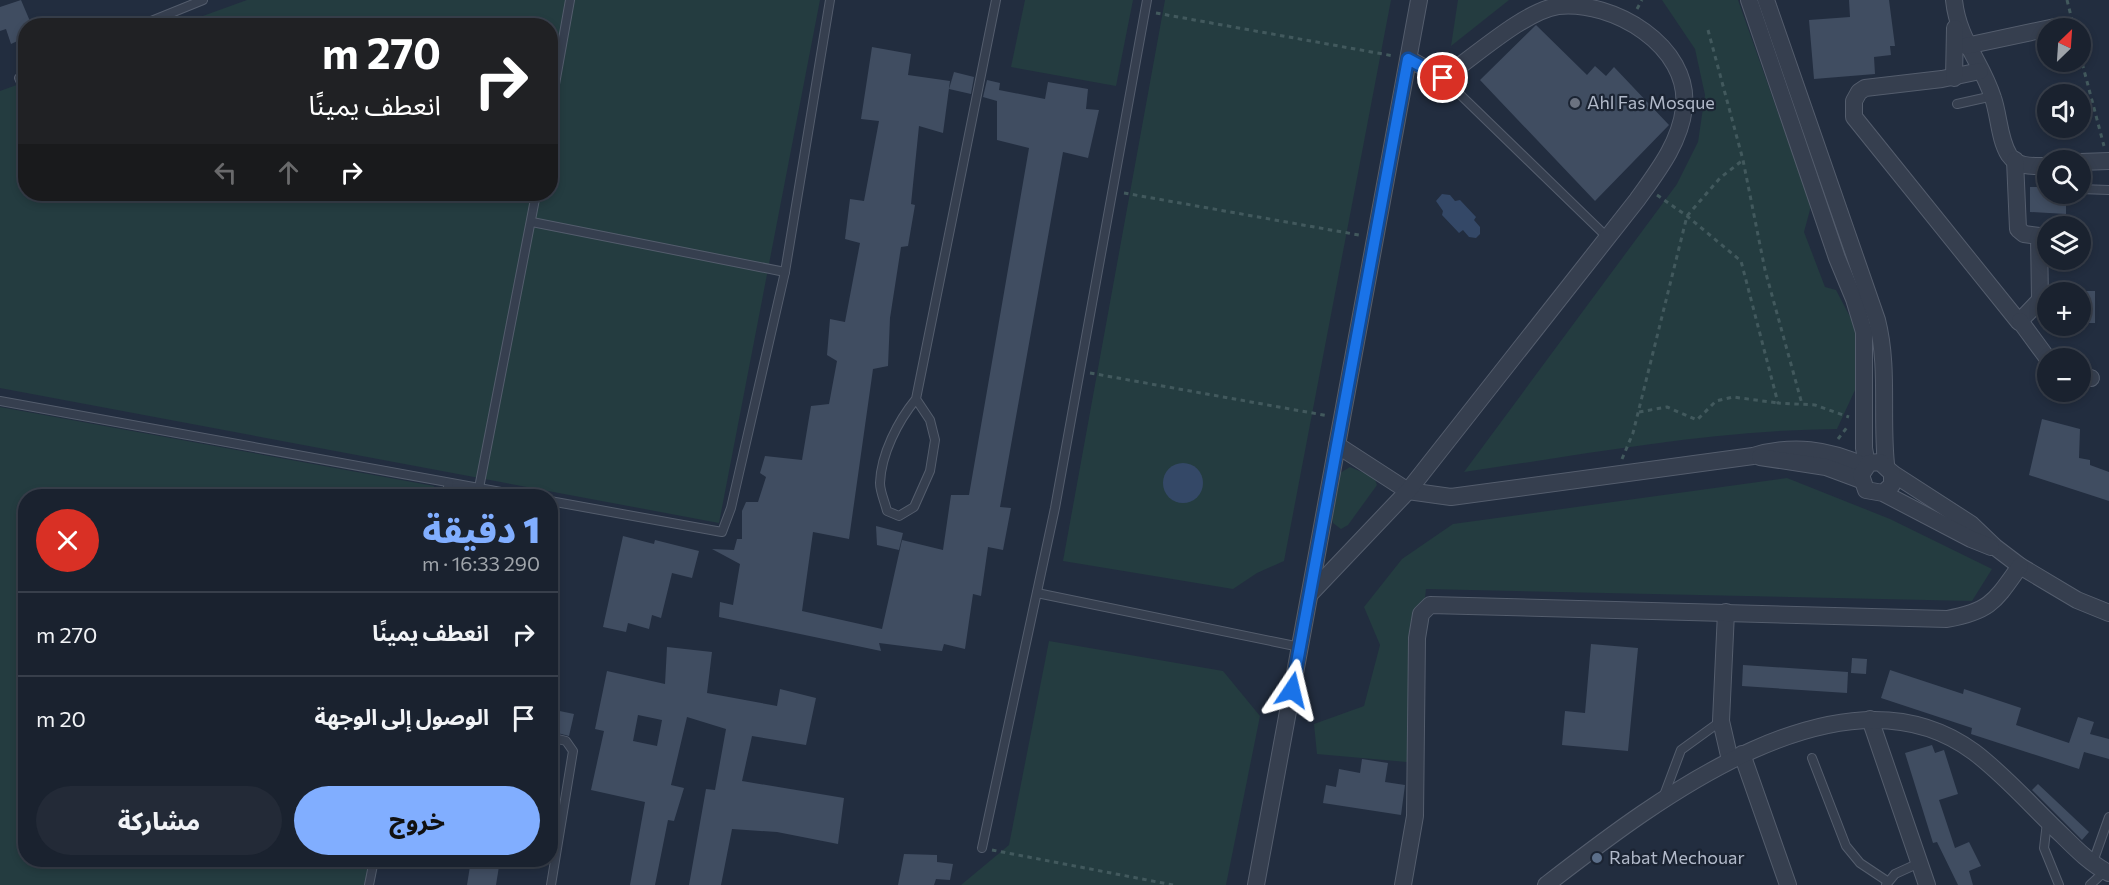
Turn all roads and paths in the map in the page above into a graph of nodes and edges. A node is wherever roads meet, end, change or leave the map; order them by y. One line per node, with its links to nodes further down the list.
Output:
1 (203, 0): 12 (lane)
2 (570, 0): 18 (lane)
3 (830, 0): 39 (lane)
4 (996, 0): 43 (lane)
5 (1147, 0): 11 (lane)
6 (1419, 0): 17 (street)
7 (1749, 0): 55 (street)
8 (1766, 0): 54 (street)
9 (2067, 0): 13 (path)
10 (1954, 8): 16 (street); 22 (street)
11 (1145, 12): 17 (path); 33 (lane)
12 (159, 18)
13 (2072, 18)
14 (1708, 30): 25 (path)
15 (2037, 31): 16 (street)
16 (1966, 46): 19 (street)
17 (1408, 59): 21 (street); 38 (street)
18 (558, 67)
19 (1980, 71): 22 (street); 23 (street)
20 (2084, 72): 27 (path)
21 (1443, 78): 30 (street); 37 (lane)
22 (1954, 78): 40 (street)
23 (1993, 96): 24 (lane); 26 (street)
24 (1957, 104)
25 (1743, 160): 35 (path); 46 (path)
26 (2015, 160): 29 (street); 40 (street)
27 (2108, 161): 28 (street)
28 (2091, 162)
29 (2037, 166)
30 (1646, 187): 35 (path); 37 (street)
31 (2091, 189): 32 (lane)
32 (2109, 190)
33 (1113, 191): 38 (path); 42 (lane)
34 (536, 201): 36 (lane)
35 (1687, 216): 45 (path); 48 (path)
36 (532, 222): 39 (lane); 57 (lane)
37 (1607, 237): 60 (street)
38 (1376, 238): 50 (street)
39 (785, 272): 62 (lane)
40 (2020, 321): 41 (street)
41 (2040, 348)
42 (1081, 371): 50 (path); 65 (lane)
43 (916, 399): 43 (lane)
44 (0, 401): 56 (lane)
45 (1778, 403): 46 (path); 48 (path)
46 (1803, 404): 49 (path)
47 (1853, 407): 49 (path)
48 (1638, 412): 53 (path)
49 (1852, 417): 51 (path)
50 (1342, 419): 52 (street)
51 (1836, 441)
52 (1337, 445): 60 (street); 66 (street)
53 (1632, 459)
54 (1889, 468): 55 (street); 61 (street); 63 (street)
55 (1864, 470): 60 (street); 61 (street)
56 (449, 483): 57 (lane); 58 (lane)
57 (479, 488): 59 (lane)
58 (448, 489)
59 (485, 489)
60 (1408, 491): 66 (street)
61 (1883, 493): 63 (street)
62 (558, 502)
63 (1995, 547): 64 (street)
64 (2020, 566): 67 (street); 68 (street)
65 (1037, 592): 69 (lane); 79 (lane)
66 (1310, 594): 69 (street)
67 (1726, 612): 71 (street); 89 (street)
68 (2109, 612)
69 (1300, 647): 88 (street)
70 (1869, 719): 73 (street); 77 (street); 80 (street)
71 (1721, 721): 73 (street); 75 (lane)
72 (558, 739): 78 (lane)
73 (1736, 757): 75 (street); 91 (street)
74 (1812, 758): 84 (lane)
75 (1662, 801): 90 (street)
76 (2109, 817): 83 (lane)
77 (2048, 822): 83 (street); 93 (lane)
78 (558, 842)
79 (982, 848): 87 (path)
80 (1919, 863): 84 (lane); 92 (street)
81 (373, 867): 85 (lane)
82 (554, 867): 86 (lane)
83 (2102, 869): 94 (lane)
84 (1886, 883)
85 (369, 885)
86 (551, 885)
87 (1173, 885)
88 (1256, 885)
89 (1403, 885)
90 (1546, 885)
91 (1788, 885)
92 (1927, 885)
93 (2059, 885)
94 (2090, 885)

